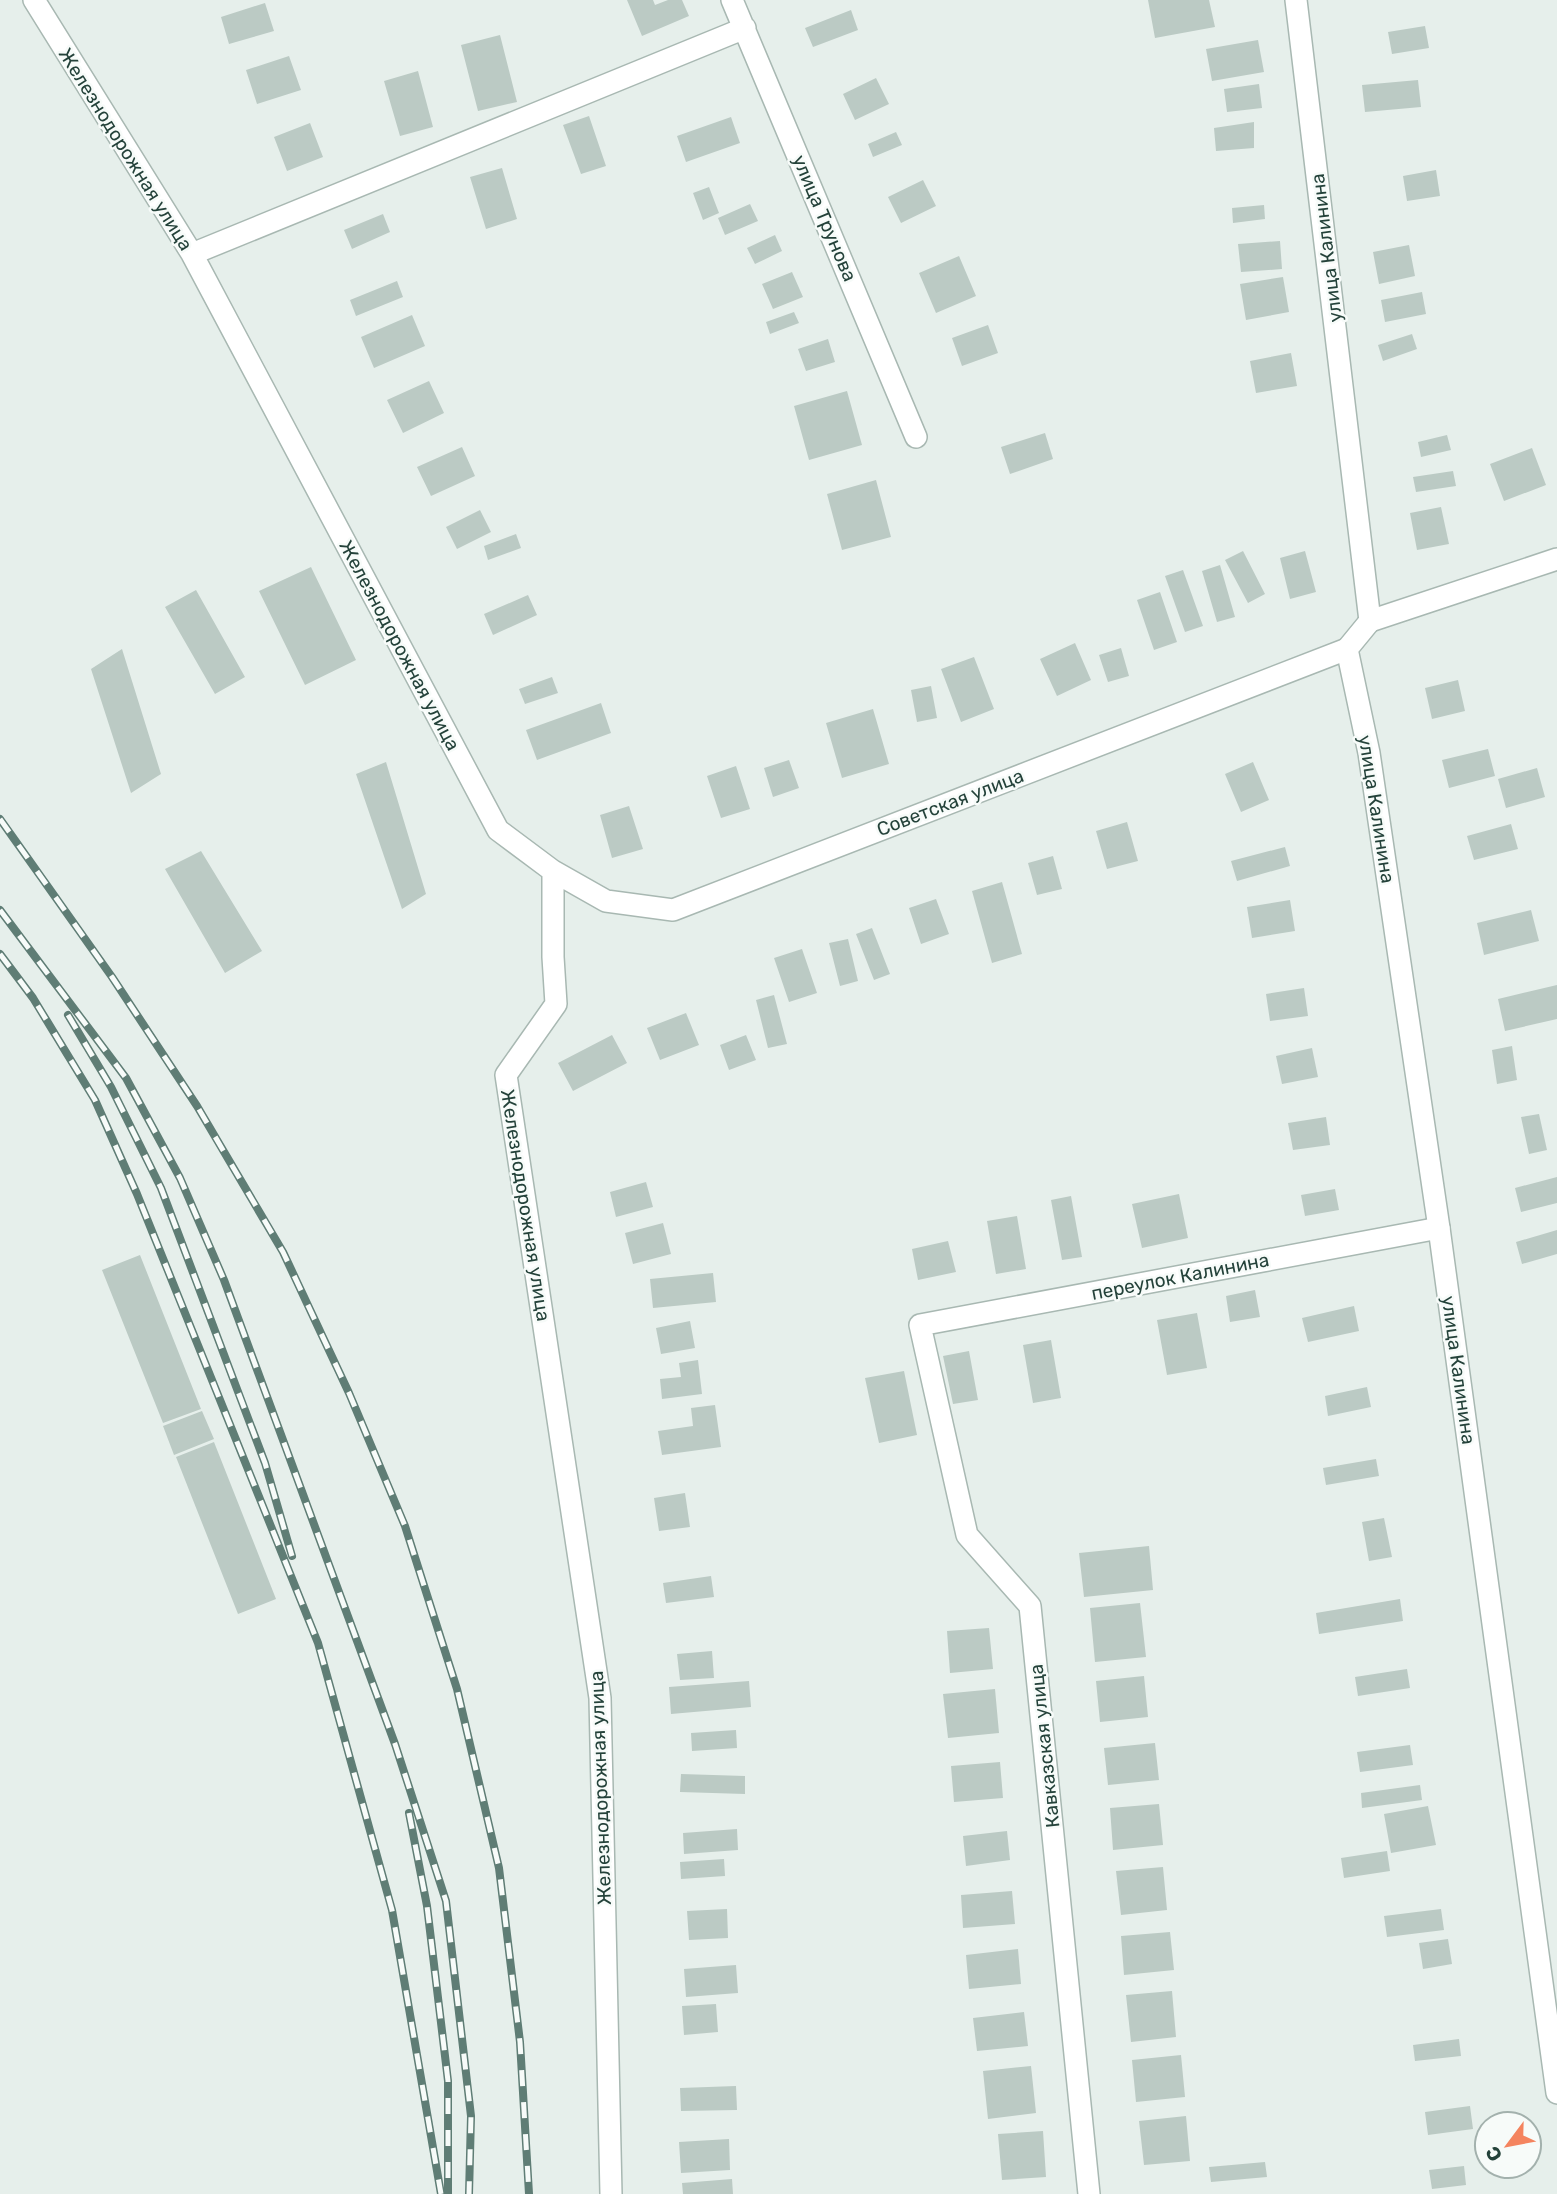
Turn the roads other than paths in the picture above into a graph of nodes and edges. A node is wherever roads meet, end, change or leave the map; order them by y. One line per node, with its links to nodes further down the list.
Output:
1 (34, 0): 5 (street, Железнодорожная улица)
2 (732, 0): 4 (street, улица Трунова)
3 (1296, 0): 8 (street, улица Калинина)
4 (745, 29): 5 (street); 6 (street, улица Трунова)
5 (192, 254): 10 (street, Железнодорожная улица)
6 (916, 437)
7 (1557, 559): 8 (street)
8 (1370, 621): 9 (street)
9 (1347, 649): 10 (street, Советская улица); 11 (street, улица Калинина)
10 (553, 871): 14 (street, Железнодорожная улица)
11 (1439, 1228): 12 (street, переулок Калинина); 13 (street, улица Калинина)
12 (920, 1325): 15 (street, Кавказская улица)
13 (1557, 2093)
14 (611, 2194)
15 (1089, 2194)

